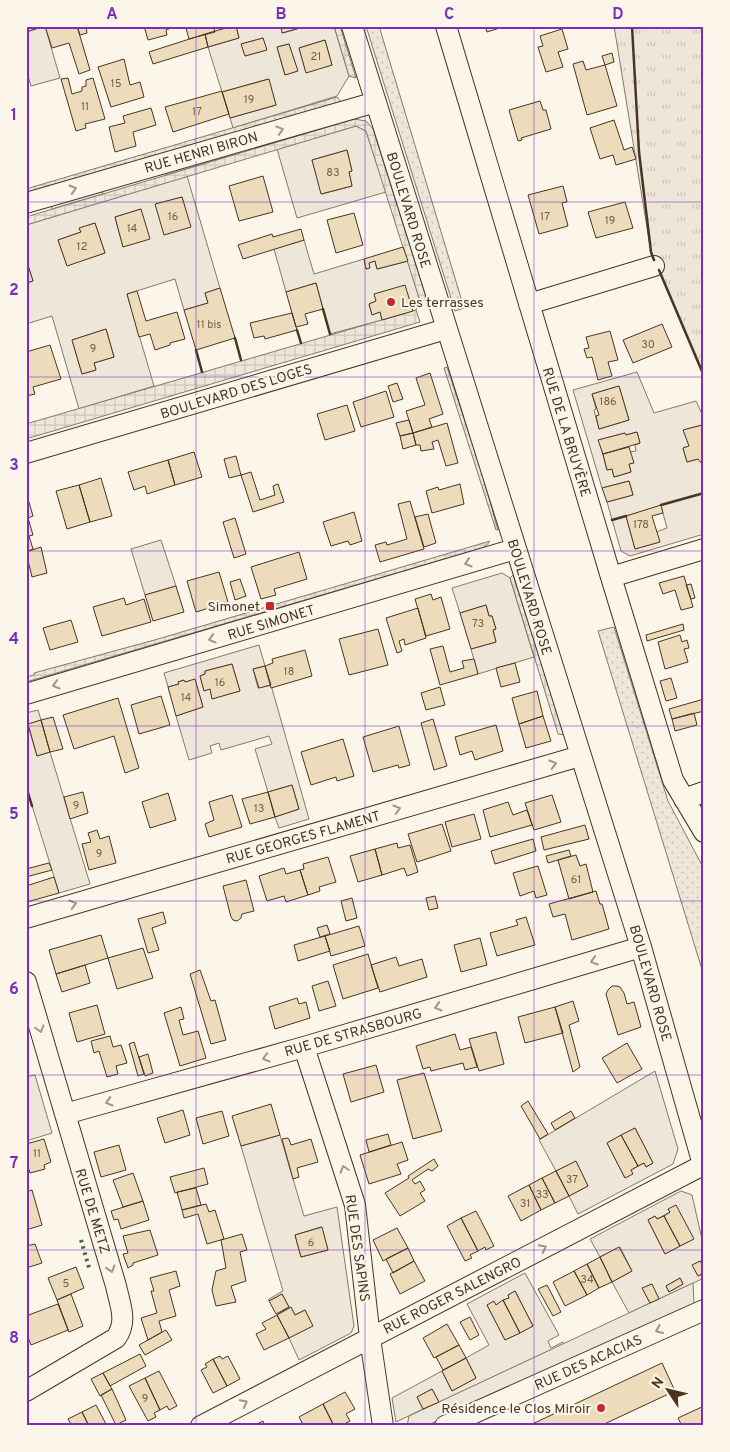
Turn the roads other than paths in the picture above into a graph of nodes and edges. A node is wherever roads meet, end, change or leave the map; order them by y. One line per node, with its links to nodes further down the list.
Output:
1 (352, 26): 3 (street, BOULEVARD ROSE)
2 (446, 26): 6 (street, RUE DE LA BRUYÈRE)
3 (376, 102): 4 (street, RUE HENRI BIRON, one-way to 3); 7 (street, BOULEVARD ROSE)
4 (26, 203)
5 (654, 266): 6 (street)
6 (529, 304): 11 (street, RUE DE LA BRUYÈRE)
7 (446, 329): 8 (street, BOULEVARD DES LOGES); 10 (street, BOULEVARD ROSE)
8 (26, 453)
9 (704, 548): 11 (street)
10 (515, 549): 12 (street, RUE SIMONET, one-way to 12); 13 (street, BOULEVARD ROSE)
11 (611, 577): 15 (street, RUE DE LA BRUYÈRE)
12 (26, 694)
13 (580, 756): 17 (street, RUE GEORGES FLAMENT, one-way to 13); 18 (street, BOULEVARD ROSE)
14 (704, 792): 15 (street)
15 (684, 798): 16 (street, RUE DE LA BRUYÈRE)
16 (704, 832)
17 (26, 918)
18 (641, 947): 20 (street, RUE DE STRASBOURG, one-way to 20); 22 (street, BOULEVARD ROSE)
19 (26, 982): 21 (street, RUE DE METZ, one-way to 21)
20 (304, 1047): 21 (street, RUE DE STRASBOURG, one-way to 21); 24 (street, RUE DES SAPINS, one-way to 20)
21 (65, 1114): 25 (street, RUE DE METZ, one-way to 25)
22 (703, 1167): 24 (street, RUE ROGER SALENGRO, one-way to 22)
23 (704, 1310): 28 (street, RUE DES ACACIAS, one-way to 28)
24 (370, 1338): 26 (street, RUE ROGER SALENGRO, one-way to 24); 27 (street, RUE DES SAPINS)
25 (26, 1391)
26 (201, 1426)
27 (383, 1426)
28 (445, 1426)

